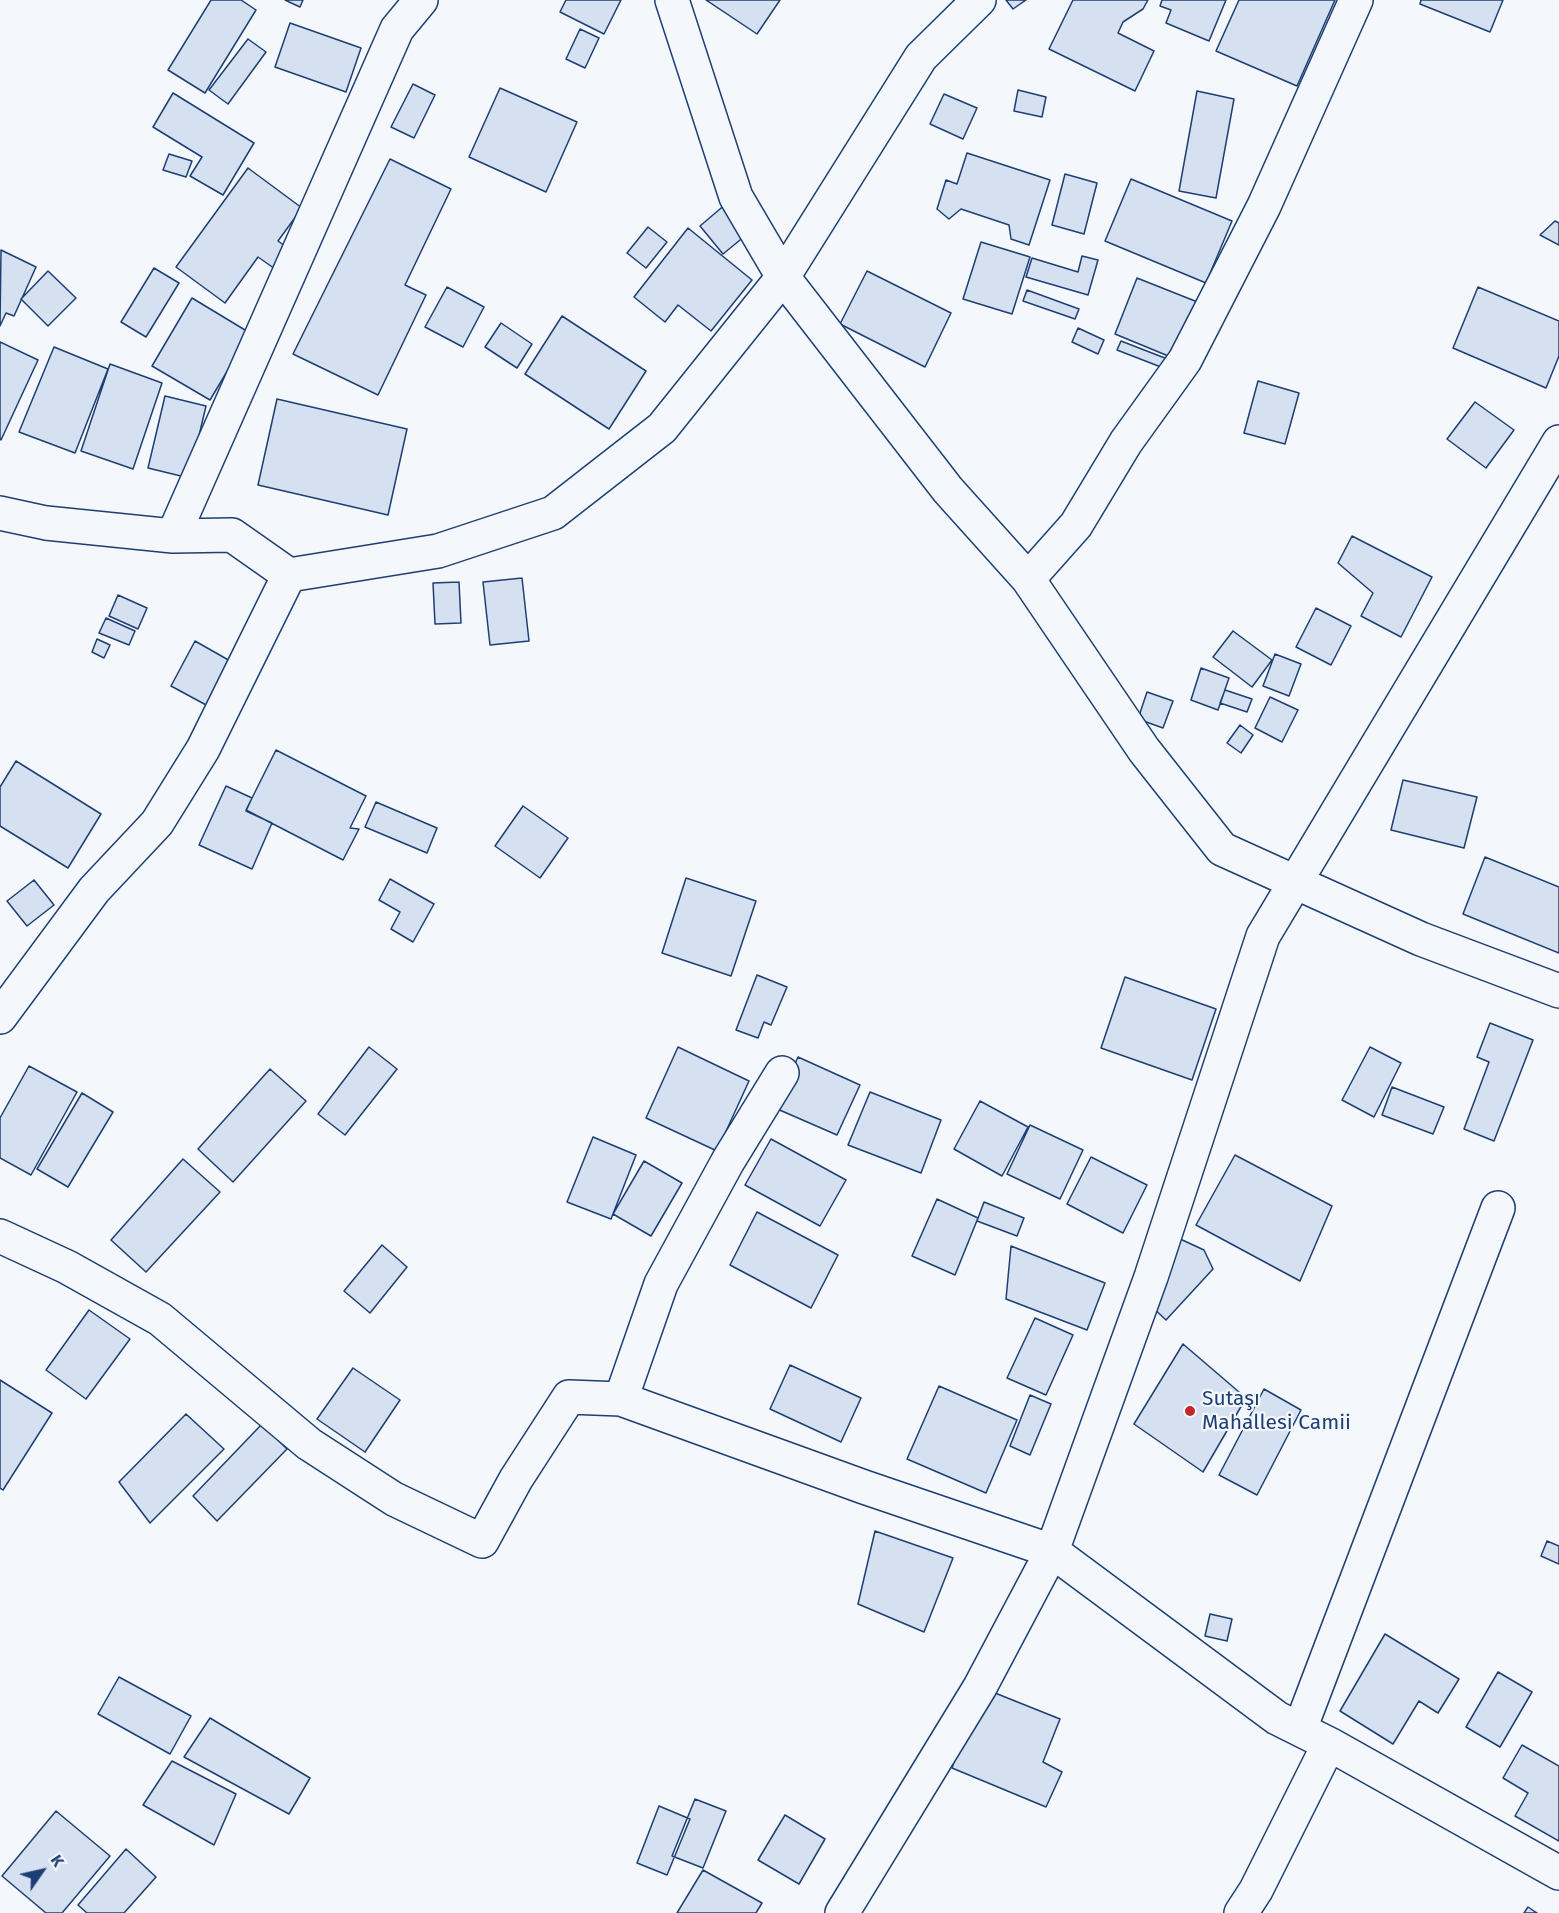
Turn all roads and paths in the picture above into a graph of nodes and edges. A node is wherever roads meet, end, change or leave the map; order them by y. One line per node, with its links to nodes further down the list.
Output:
1 (421, 0): 8 (street)
2 (672, 0): 5 (street)
3 (979, 0): 5 (street)
4 (1356, 0): 10 (street)
5 (783, 277): 9 (street); 10 (street)
6 (1559, 442): 11 (street)
7 (0, 513): 8 (street)
8 (173, 536): 9 (street)
9 (288, 575): 13 (street)
10 (1028, 579): 11 (street)
11 (1296, 884): 12 (street); 18 (street)
12 (1559, 992)
13 (0, 1017)
14 (782, 1073): 17 (street)
15 (1498, 1208): 19 (street)
16 (0, 1236): 17 (street)
17 (621, 1399): 18 (street)
18 (1052, 1551): 19 (street); 22 (street)
19 (1300, 1729): 20 (street)
20 (1329, 1743): 21 (street); 23 (street)
21 (1559, 1873)
22 (842, 1913)
23 (1241, 1913)

